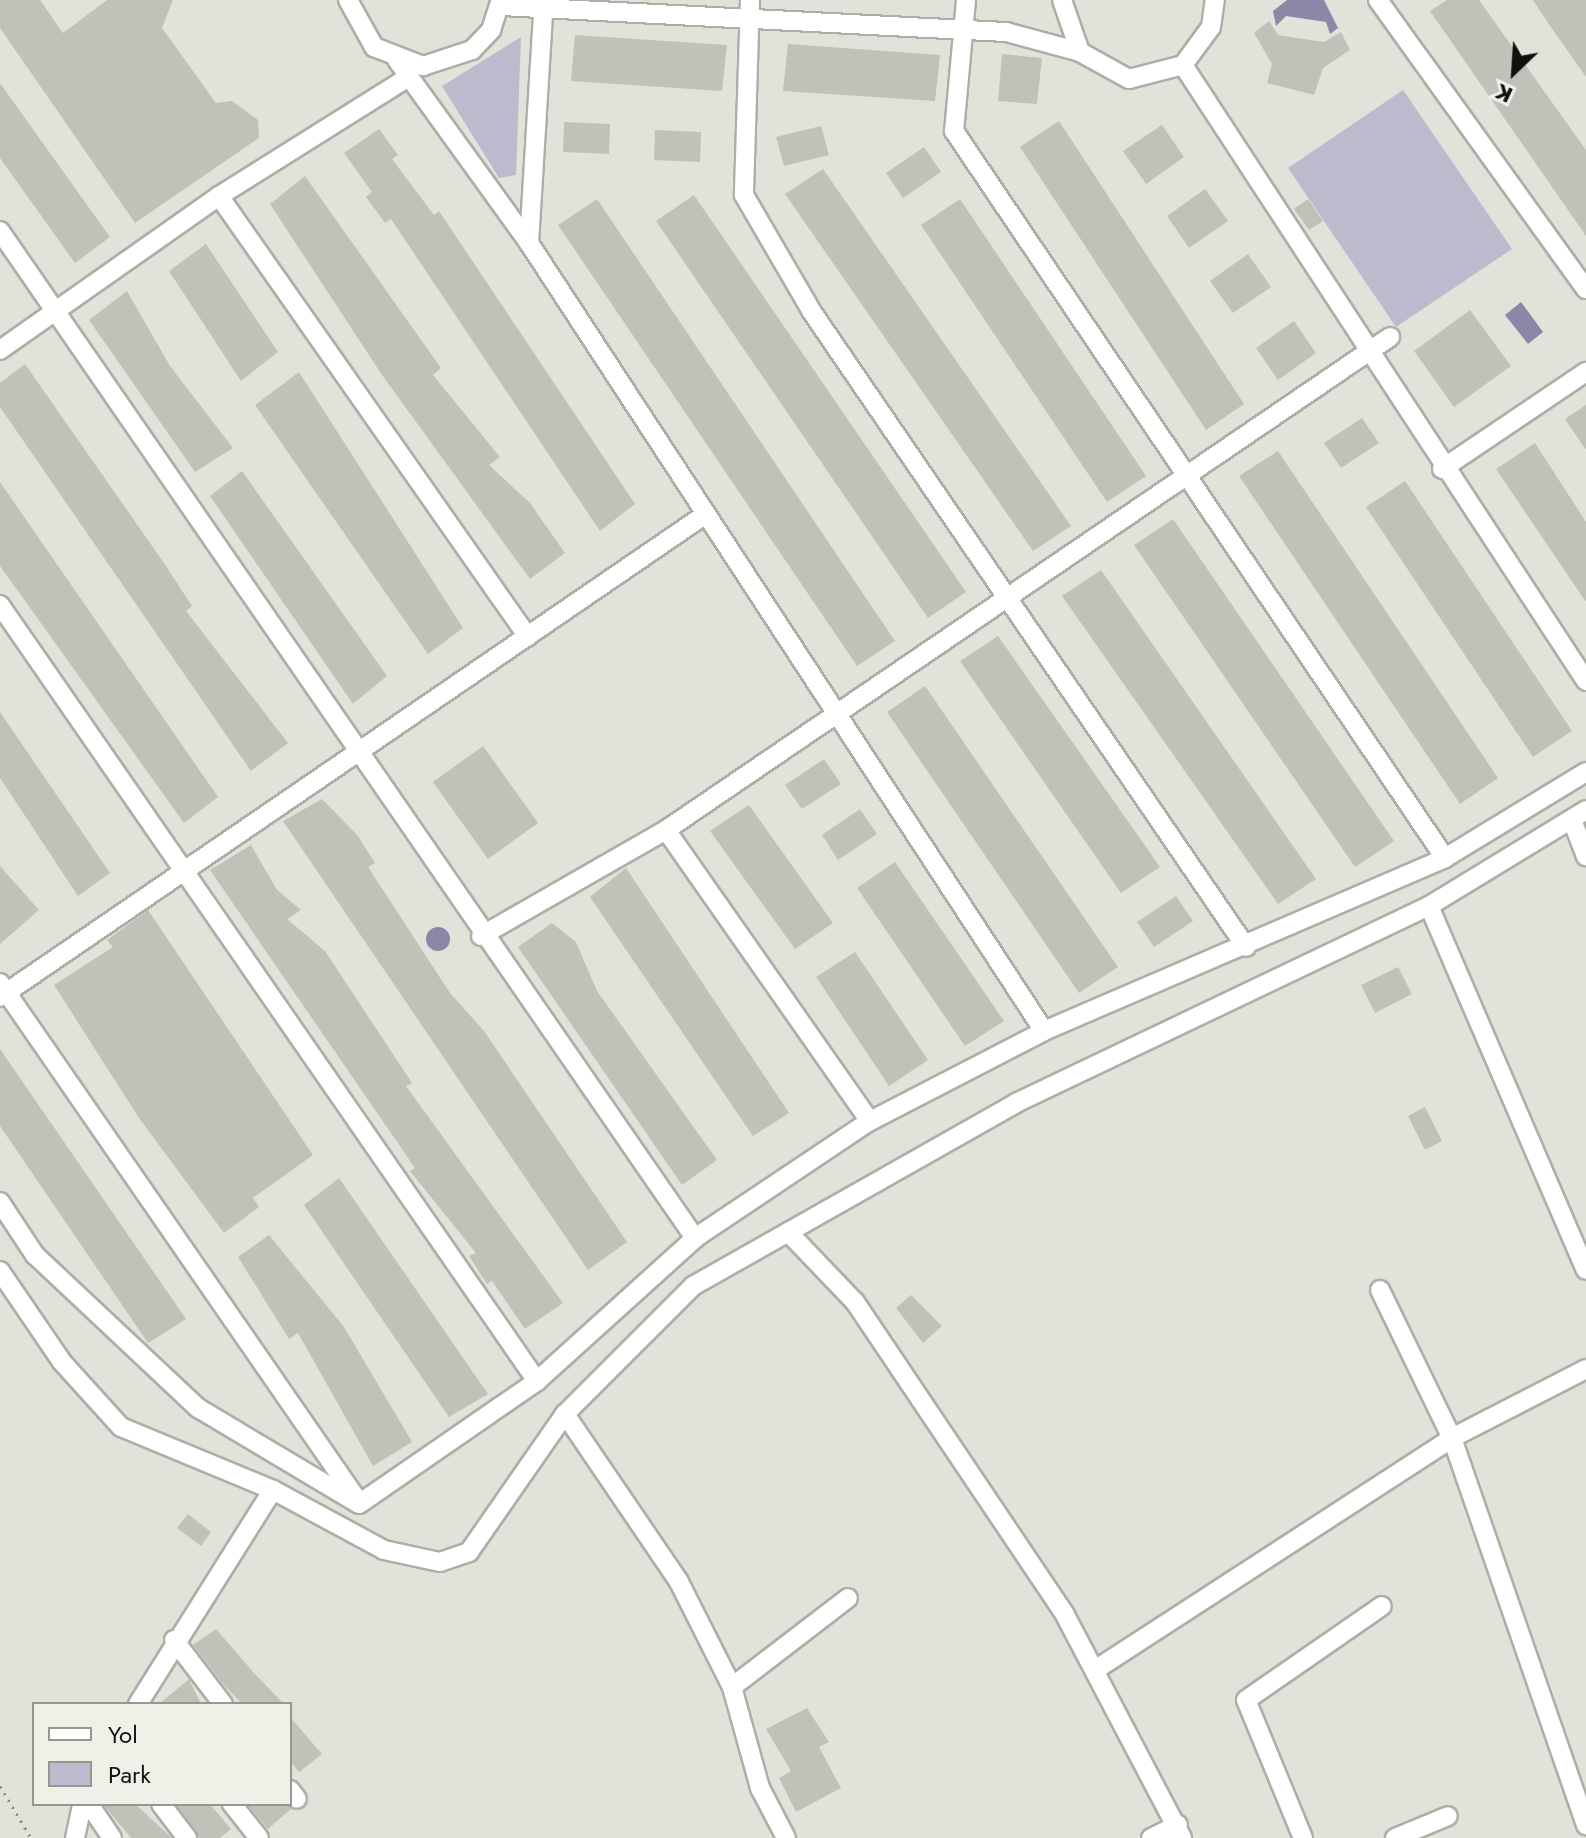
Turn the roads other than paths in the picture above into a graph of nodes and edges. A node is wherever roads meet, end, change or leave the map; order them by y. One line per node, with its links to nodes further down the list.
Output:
1 (348, 0): 11 (street)
2 (966, 0): 9 (street)
3 (1062, 0): 10 (street)
4 (1215, 0): 12 (street)
5 (1378, 0): 17 (street)
6 (501, 3): 7 (street); 11 (street)
7 (544, 4): 8 (street); 16 (street)
8 (750, 9): 9 (street); 26 (street)
9 (960, 30): 10 (street); 24 (street)
10 (1080, 52): 12 (street)
11 (397, 60): 13 (street)
12 (1183, 65): 21 (street)
13 (409, 77): 14 (street); 16 (street)
14 (219, 196): 18 (street); 28 (street)
15 (0, 231): 18 (street)
16 (529, 243): 25 (street)
17 (1586, 289)
18 (55, 311): 20 (street); 31 (street)
19 (1390, 337): 21 (street)
20 (0, 350)
21 (1366, 353): 23 (street); 24 (street)
22 (1586, 372): 23 (street)
23 (1442, 469): 29 (street)
24 (1187, 475): 26 (street); 36 (street)
25 (706, 514): 28 (street); 30 (street)
26 (1007, 597): 30 (street); 40 (street)
27 (0, 605): 37 (street)
28 (528, 637): 31 (street)
29 (1586, 681)
30 (837, 713): 34 (street); 42 (street)
31 (359, 751): 37 (street); 39 (street)
32 (1586, 772): 36 (street)
33 (1579, 815): 35 (street); 38 (street)
34 (666, 830): 39 (street); 43 (street)
35 (1586, 856)
36 (1445, 858): 40 (street)
37 (184, 871): 41 (street); 51 (street)
38 (1429, 906): 45 (street); 47 (street)
39 (481, 936): 46 (street)
40 (1246, 947): 42 (street)
41 (2, 991): 55 (street)
42 (1044, 1031): 43 (street)
43 (870, 1121): 46 (street)
44 (0, 1202): 55 (street)
45 (788, 1232): 52 (street); 59 (street)
46 (695, 1238): 51 (street)
47 (1586, 1270)
48 (0, 1271): 54 (street)
49 (1380, 1290): 53 (street)
50 (1586, 1369): 53 (street)
51 (537, 1381): 55 (street)
52 (565, 1414): 54 (street); 60 (street)
53 (1452, 1438): 59 (street); 68 (street)
54 (273, 1490): 58 (street)
55 (359, 1504)
56 (848, 1598): 60 (street)
57 (1382, 1606): 76 (street)
58 (174, 1640): 61 (street); 62 (street)
59 (1095, 1670): 69 (street)
60 (732, 1687): 74 (street)
61 (145, 1701)
62 (221, 1702)
63 (82, 1806): 70 (street)
64 (90, 1806): 71 (street)
65 (163, 1806): 72 (street)
66 (234, 1806): 73 (street)
67 (1448, 1816): 77 (street)
68 (1586, 1825)
69 (1180, 1832): 75 (street)
70 (75, 1838)
71 (112, 1838)
72 (187, 1838)
73 (259, 1838)
74 (786, 1838)
75 (1151, 1838)
76 (1303, 1838)
77 (1395, 1838)

